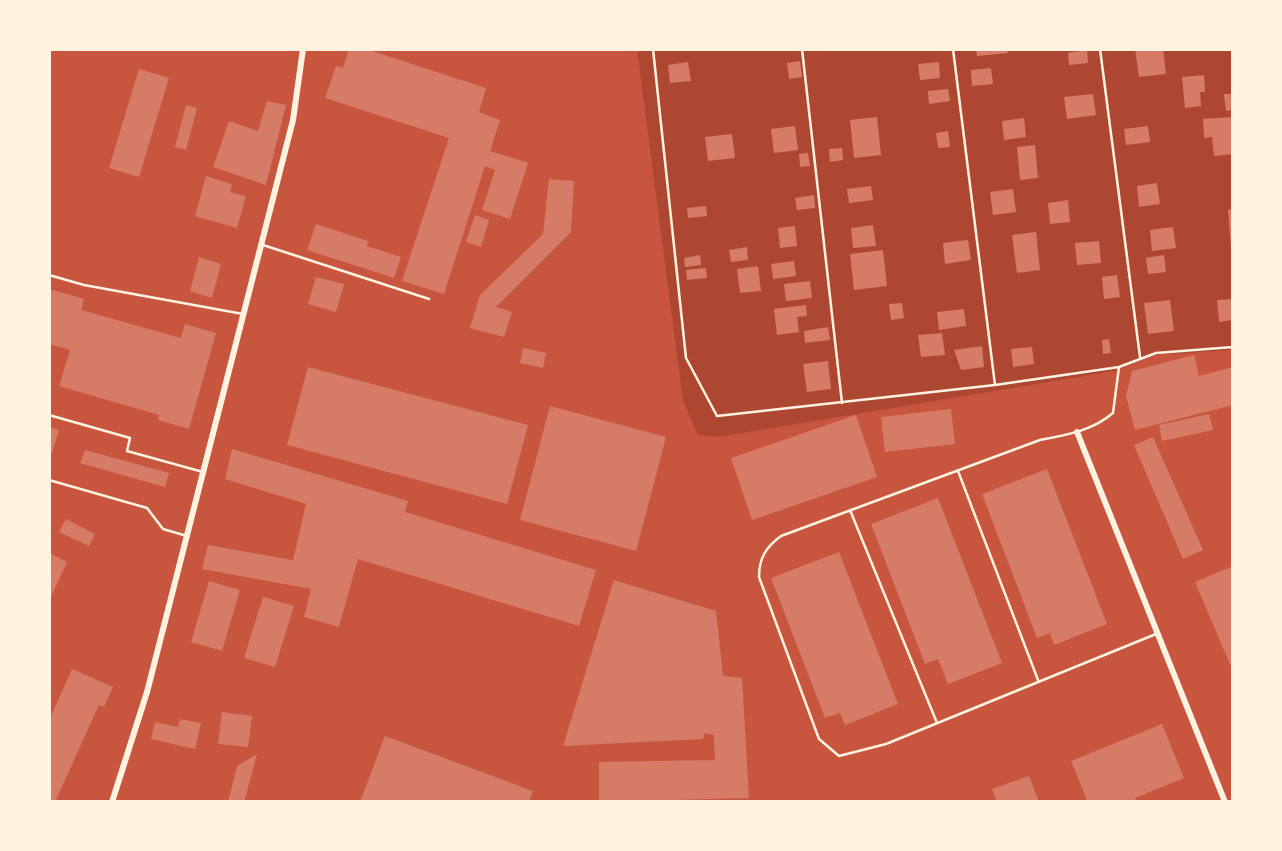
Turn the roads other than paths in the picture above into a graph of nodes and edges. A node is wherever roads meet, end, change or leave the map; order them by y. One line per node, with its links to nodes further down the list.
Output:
1 (303, 49): 6 (street)
2 (653, 49): 14 (lane)
3 (802, 49): 14 (lane)
4 (953, 49): 13 (lane)
5 (1100, 49): 11 (lane)
6 (261, 244): 8 (lane); 9 (street)
7 (49, 275): 9 (lane)
8 (429, 299)
9 (243, 314): 18 (street)
10 (1233, 347): 11 (lane)
11 (1140, 357): 12 (lane)
12 (1119, 367): 13 (lane); 16 (lane)
13 (995, 385): 14 (lane)
14 (842, 403)
15 (49, 415): 18 (lane)
16 (1077, 432): 17 (lane); 22 (street)
17 (958, 471): 20 (lane); 23 (lane)
18 (203, 472): 21 (street)
19 (49, 480): 21 (lane)
20 (850, 510): 24 (lane); 24 (lane)
21 (187, 536): 25 (street)
22 (1156, 634): 23 (lane); 26 (street)
23 (1039, 681): 24 (lane)
24 (937, 723)
25 (112, 802)
26 (1225, 802)

